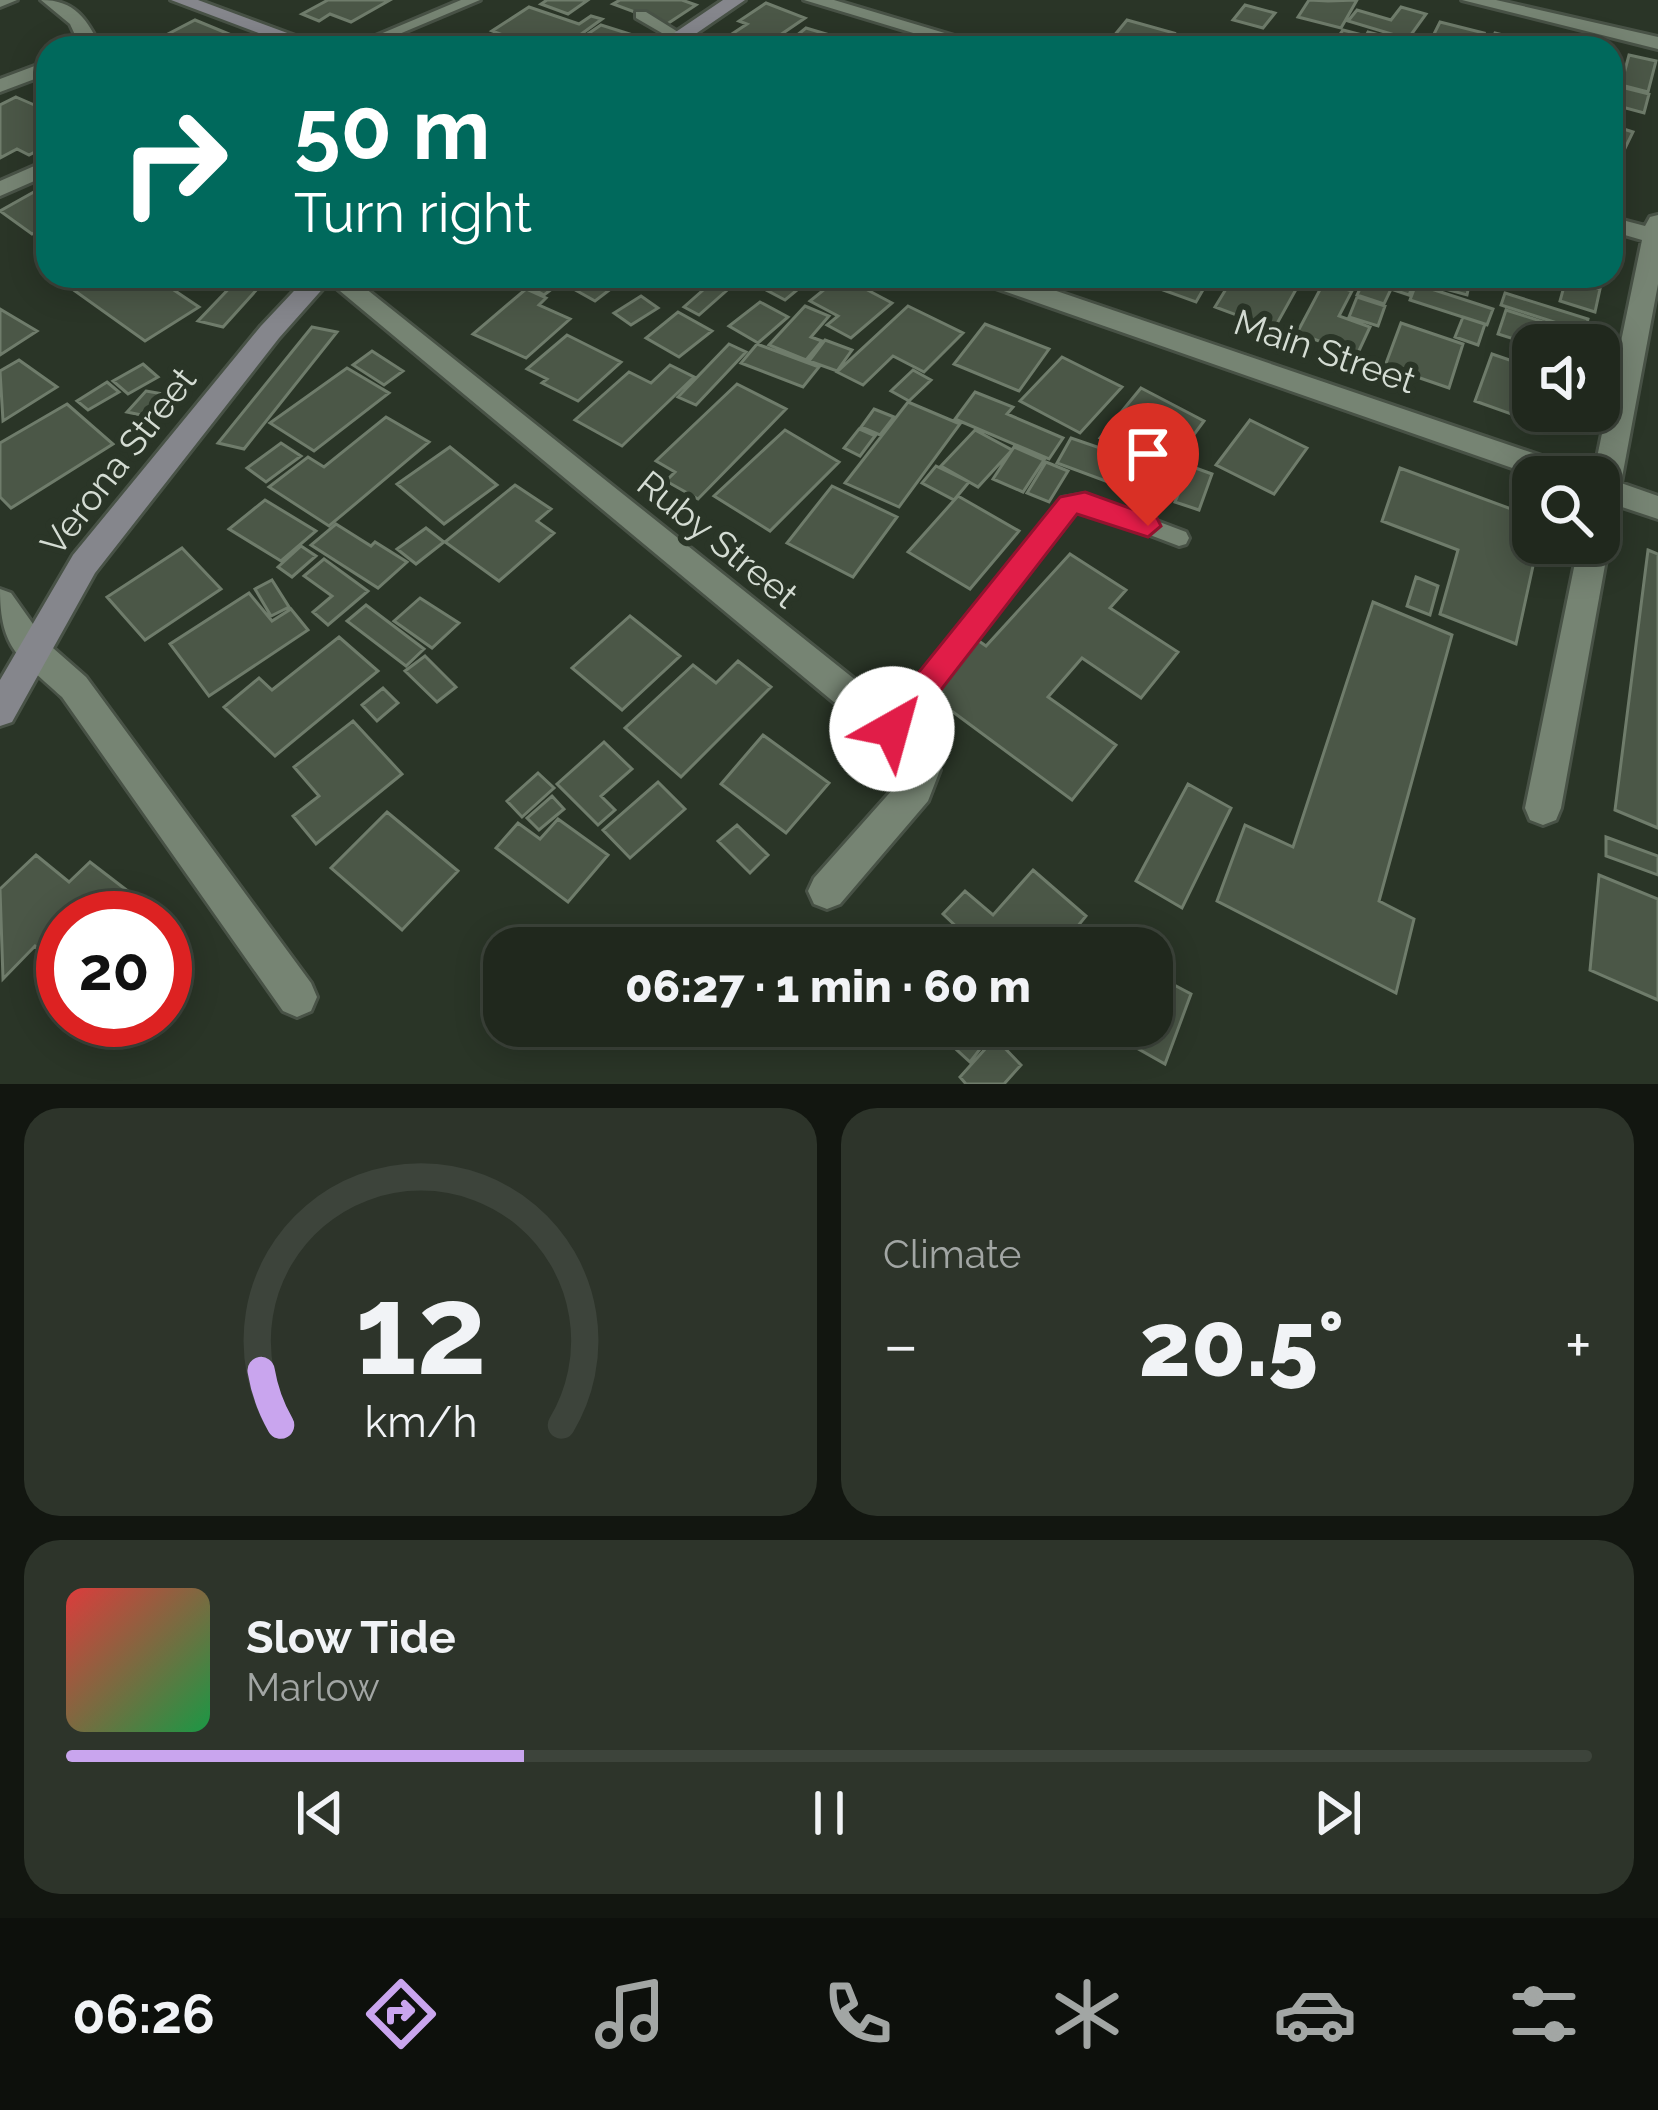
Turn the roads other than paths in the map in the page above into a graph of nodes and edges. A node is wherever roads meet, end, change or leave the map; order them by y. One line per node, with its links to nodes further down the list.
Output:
1 (10, 0): 8 (lane)
2 (50, 0): 10 (street)
3 (181, 0): 11 (main road)
4 (473, 0): 12 (lane)
5 (813, 0): 15 (street)
6 (1471, 0): 16 (street)
7 (729, 1): 14 (main road)
8 (0, 3)
9 (641, 15): 13 (lane)
10 (85, 36)
11 (284, 36)
12 (384, 36)
13 (663, 36)
14 (680, 36)
15 (943, 36)
16 (1658, 43)
17 (36, 72): 18 (street)
18 (0, 86)
19 (36, 172): 20 (street)
20 (0, 189)
21 (1623, 226): 22 (street)
22 (1657, 232): 26 (street)
23 (311, 288): 33 (main road, Verona Street)
24 (349, 288): 35 (street, Ruby Street)
25 (1022, 288): 27 (street, Main Street)
26 (1610, 456)
27 (1512, 457)
28 (1620, 501): 29 (street)
29 (1658, 508)
30 (1179, 538): 35 (lane)
31 (1590, 564): 36 (street)
32 (0, 602): 33 (street)
33 (34, 651): 34 (main road, Verona Street); 38 (street)
34 (0, 711)
35 (892, 729): 37 (street, Ruby Street)
36 (1543, 808)
37 (827, 891)
38 (297, 997)

